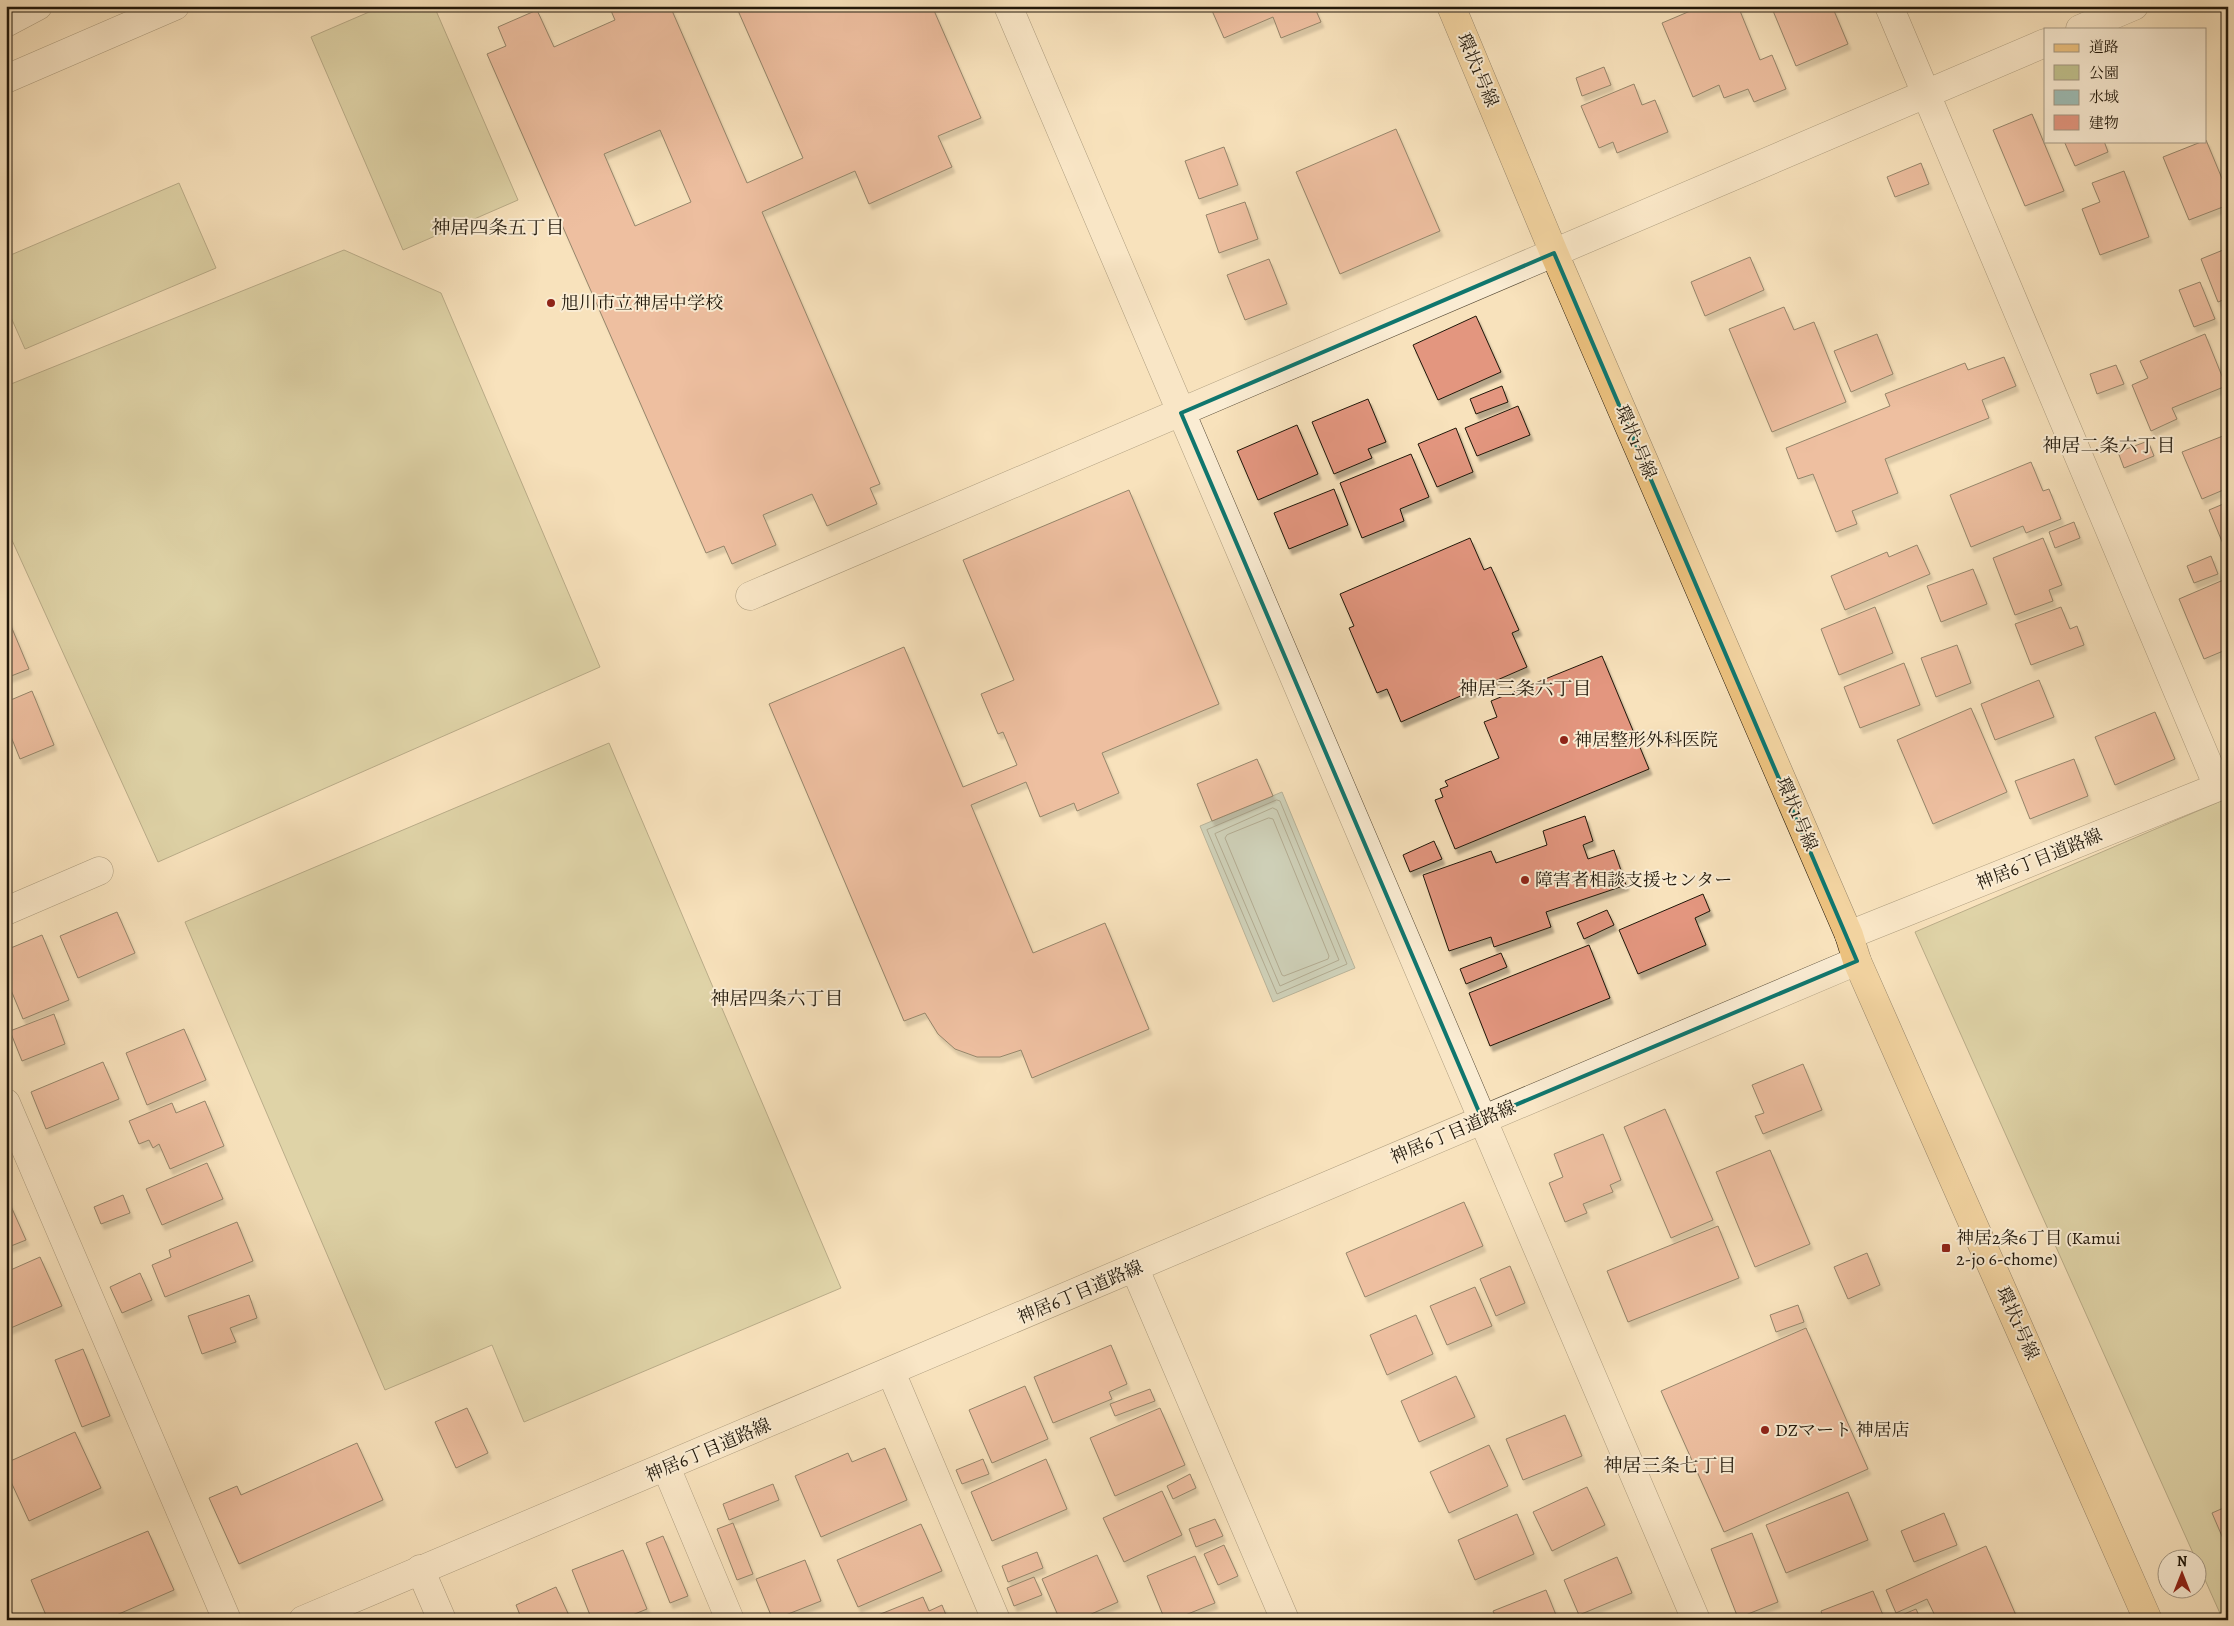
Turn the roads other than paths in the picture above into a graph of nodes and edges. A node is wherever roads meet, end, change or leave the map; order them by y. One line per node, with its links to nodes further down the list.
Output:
1 (38, 6): 7 (street)
2 (175, 6): 10 (street)
3 (1008, 6): 13 (street)
4 (1451, 6): 12 (main road, 環状1号線)
5 (1889, 6): 11 (street)
6 (2134, 6): 8 (street)
7 (6, 23)
8 (2082, 28)
9 (2044, 43): 11 (street)
10 (6, 79)
11 (1926, 93): 12 (street); 15 (street)
12 (1554, 253): 13 (street); 18 (main road, 環状1号線)
13 (1181, 414): 14 (street); 21 (street)
14 (750, 596)
15 (2223, 785): 18 (street, 神居6丁目道路線)
16 (99, 870): 17 (street)
17 (6, 911)
18 (1849, 935): 19 (main road, 環状1号線)
19 (1858, 961): 21 (street, 神居6丁目道路線); 33 (main road, 環状1号線)
20 (6, 1103): 26 (street)
21 (1482, 1119): 22 (street, 神居6丁目道路線); 32 (street)
22 (1134, 1269): 23 (street, 神居6丁目道路線); 31 (street)
23 (891, 1372): 24 (street, 神居6丁目道路線); 30 (street)
24 (666, 1467): 25 (street, 神居6丁目道路線); 29 (street)
25 (420, 1569): 27 (street, 神居6丁目道路線); 28 (street)
26 (227, 1620)
27 (302, 1620)
28 (442, 1620)
29 (730, 1620)
30 (996, 1620)
31 (1285, 1620)
32 (1696, 1620)
33 (2148, 1620)

